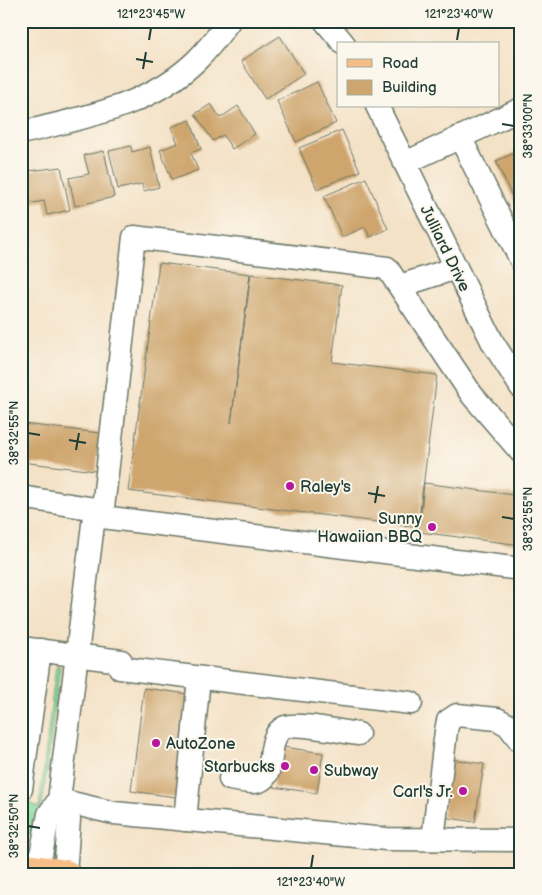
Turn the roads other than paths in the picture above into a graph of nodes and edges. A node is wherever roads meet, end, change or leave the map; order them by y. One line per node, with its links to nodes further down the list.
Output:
1 (229, 21): 6 (street)
2 (324, 21): 3 (street)
3 (342, 42)
4 (379, 108): 8 (street, Julliard Drive)
5 (521, 109): 7 (street)
6 (21, 133)
7 (460, 137): 8 (street); 9 (street)
8 (405, 163): 10 (street, Julliard Drive)
9 (521, 260)
10 (456, 268): 11 (street); 12 (street, Julliard Drive)
11 (400, 286): 13 (street); 15 (street)
12 (521, 386)
13 (521, 452)
14 (21, 497): 15 (street)
15 (98, 516): 16 (street); 18 (street)
16 (521, 570)
17 (31, 649): 18 (street); 24 (street)
18 (78, 655): 19 (street); 25 (street)
19 (199, 678): 20 (street); 26 (street)
20 (411, 703)
21 (358, 734): 23 (street)
22 (521, 742): 27 (street)
23 (230, 779)
24 (21, 789)
25 (60, 800): 26 (street); 29 (street); 30 (street)
26 (184, 820): 27 (street)
27 (433, 839): 28 (street)
28 (521, 840)
29 (29, 868): 30 (main road)
30 (66, 874)

